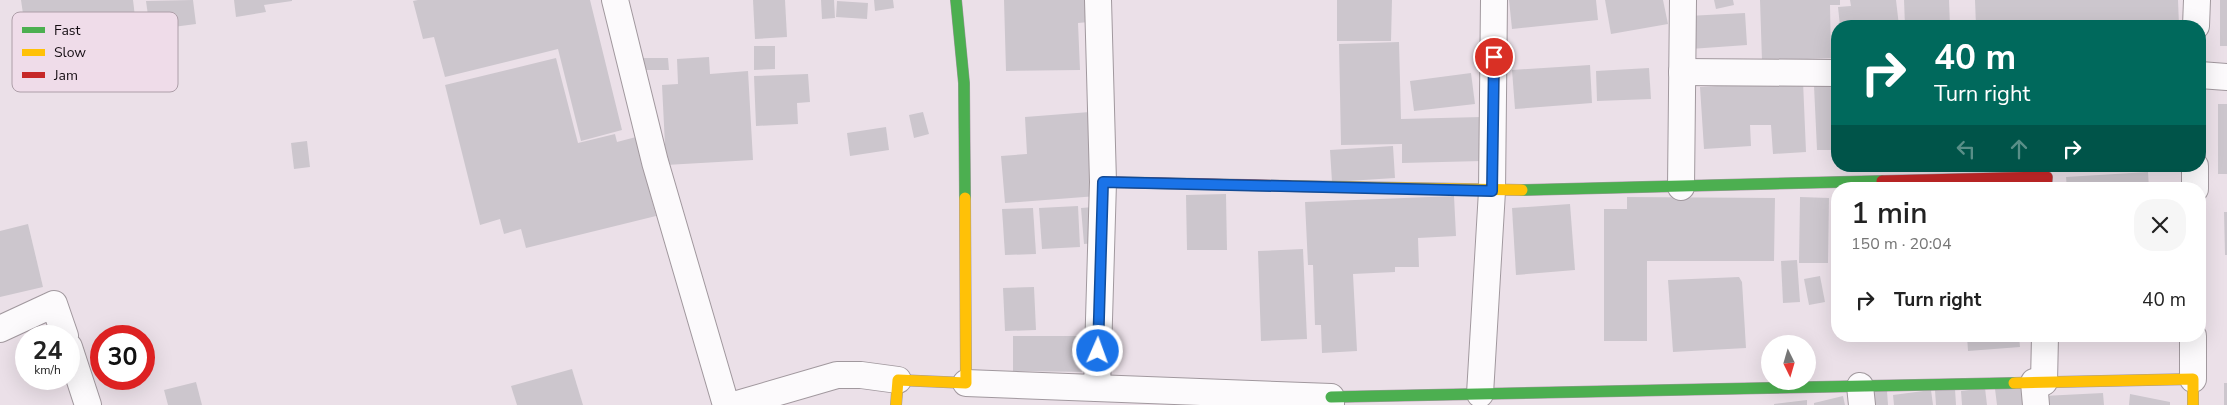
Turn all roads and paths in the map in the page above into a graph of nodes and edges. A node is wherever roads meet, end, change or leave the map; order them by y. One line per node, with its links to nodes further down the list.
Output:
1 (615, 0): 34 (street)
2 (956, 0): 24 (street)
3 (1098, 0): 12 (street)
4 (1494, 0): 17 (street)
5 (1684, 0): 8 (street)
6 (2197, 0): 7 (street)
7 (2196, 20)
8 (1682, 72): 9 (street); 16 (street)
9 (1831, 73)
10 (2206, 76): 11 (street)
11 (2227, 77)
12 (1103, 182): 17 (street); 25 (street)
13 (1864, 182): 14 (street)
14 (2046, 182)
15 (1831, 183): 16 (street)
16 (1681, 187): 17 (street)
17 (1492, 191): 31 (street)
18 (61, 325): 19 (street)
19 (0, 329)
20 (2043, 342): 26 (street)
21 (2193, 342): 22 (street)
22 (2193, 379): 26 (street); 36 (street)
23 (80, 381): 33 (street)
24 (966, 383): 25 (street); 27 (street)
25 (1097, 388): 32 (street)
26 (2038, 390): 28 (street)
27 (897, 393): 35 (street)
28 (1861, 395): 30 (street)
29 (1700, 397): 30 (street); 31 (street)
30 (1741, 397)
31 (1473, 398): 32 (street)
32 (1331, 401)
33 (88, 405)
34 (726, 405)
35 (734, 405)
36 (2193, 405)

